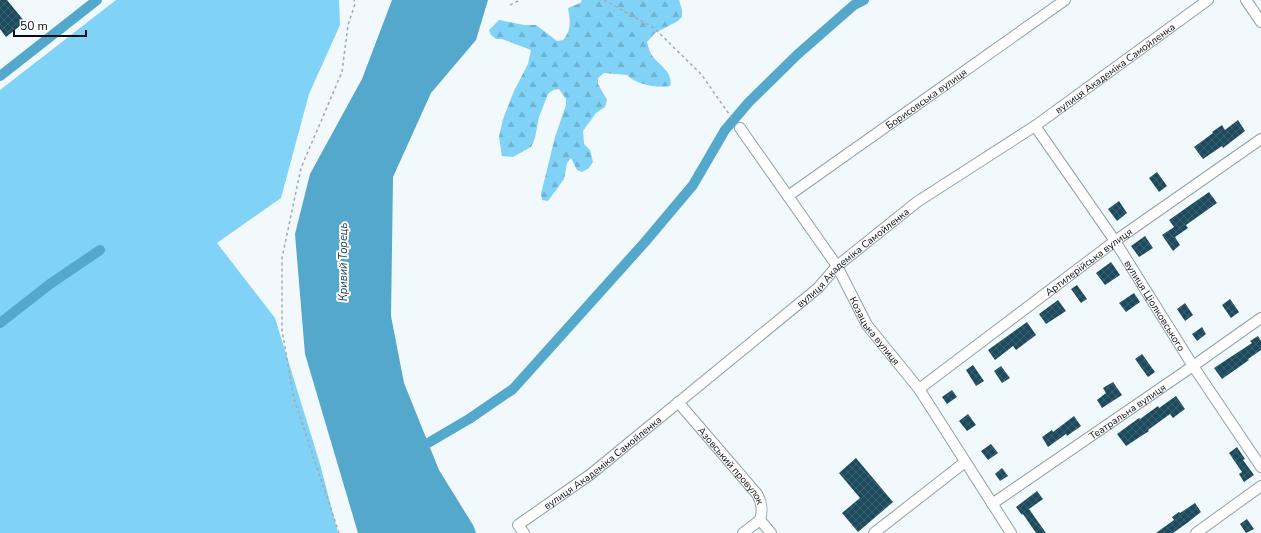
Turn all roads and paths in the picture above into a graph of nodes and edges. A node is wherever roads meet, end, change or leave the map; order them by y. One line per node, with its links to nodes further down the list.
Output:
1 (354, 0): 24 (path)
2 (520, 0): 7 (path)
3 (604, 0): 9 (path)
4 (1065, 0): 12 (street, Борисовська вулиця)
5 (1208, 0): 10 (street, вулиця Академіка Самойленка)
6 (1246, 0): 8 (street)
7 (510, 5)
8 (1261, 22)
9 (738, 126): 12 (street, Козацька вулиця)
10 (1035, 126): 13 (street, вулиця Ціолковського); 14 (street, вулиця Академіка Самойленка)
11 (1261, 139): 13 (street, Артилерійська вулиця)
12 (788, 196): 14 (street, Козацька вулиця)
13 (1115, 241): 16 (street, вулиця Ціолковського); 17 (street, Артилерійська вулиця)
14 (837, 266): 17 (street, Козацька вулиця); 18 (street, вулиця Академіка Самойленка)
15 (1261, 318): 16 (street, Театральна вулиця)
16 (1193, 366): 20 (street, вулиця Ціолковського); 22 (street, Театральна вулиця)
17 (919, 389): 19 (street, Козацька вулиця)
18 (678, 402): 23 (street, Азовський провулок); 25 (street, вулиця Академіка Самойленка)
19 (965, 462): 22 (street, Козацька вулиця); 28 (street)
20 (1261, 467)
21 (1261, 486): 30 (street)
22 (992, 504): 29 (street, Козацька вулиця)
23 (760, 520): 26 (street); 27 (street, Азовський провулок)
24 (339, 533)
25 (524, 533)
26 (743, 533)
27 (771, 533)
28 (874, 533)
29 (1011, 533)
30 (1196, 533)

